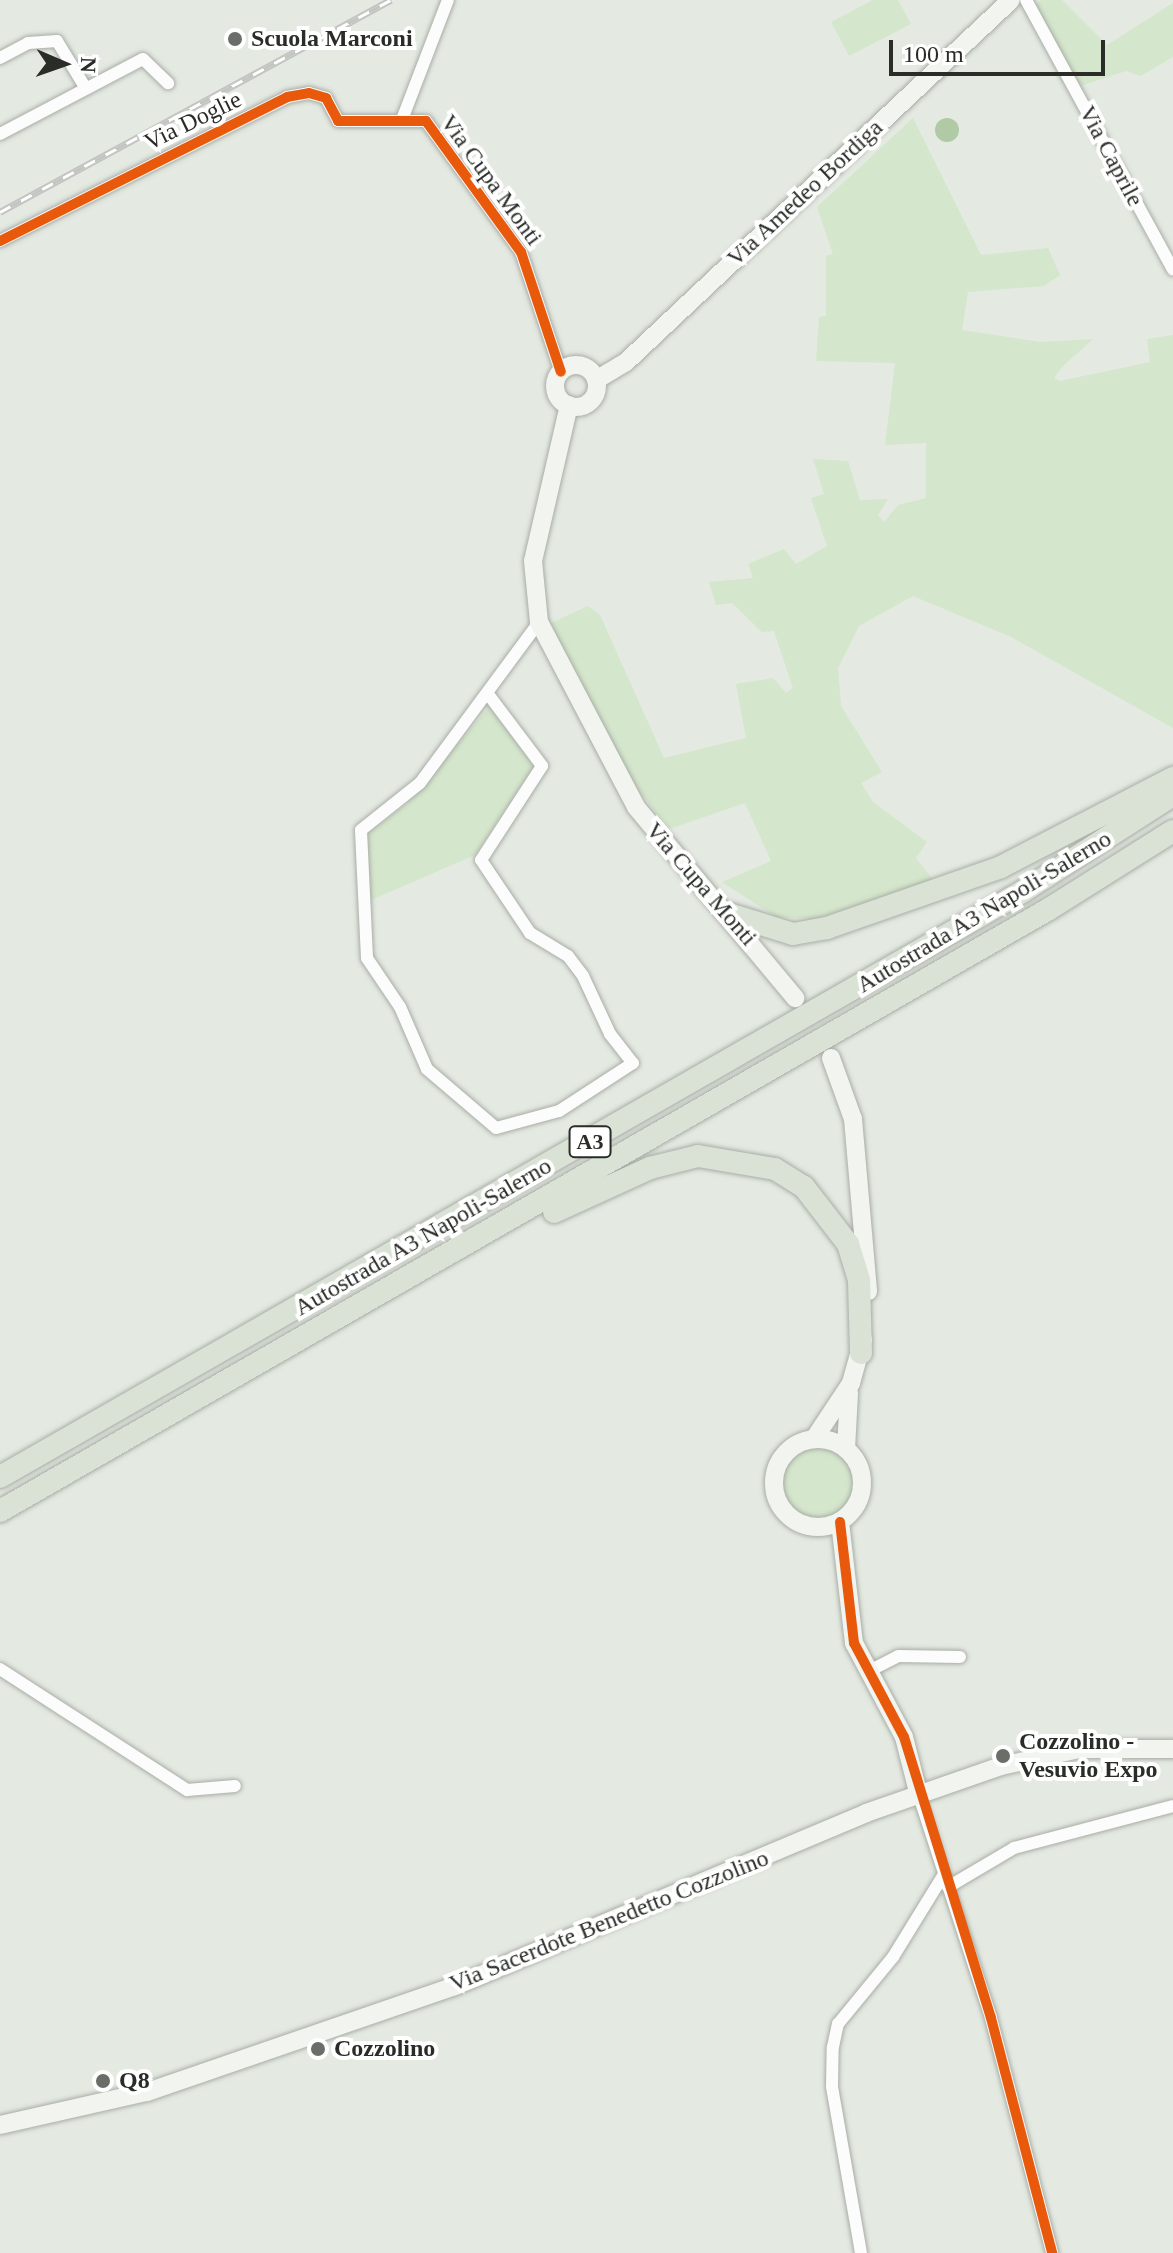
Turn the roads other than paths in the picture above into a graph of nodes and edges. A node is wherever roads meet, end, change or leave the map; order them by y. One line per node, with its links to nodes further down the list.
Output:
1 (448, 0): 7 (street, Via Cupa Monti)
2 (1011, 0): 12 (street, Via Amedeo Bordiga)
3 (1026, 0): 10 (street, Via Caprile)
4 (0, 58): 6 (street)
5 (168, 83): 6 (street)
6 (85, 87): 8 (street)
7 (403, 117): 9 (street, Via Doglie); 11 (street, Via Cupa Monti)
8 (0, 134)
9 (0, 241)
10 (1173, 270)
11 (561, 372): 12 (street); 13 (street)
12 (596, 380): 13 (street)
13 (569, 405): 14 (street, Via Cupa Monti)
14 (539, 622): 15 (street); 19 (street, Via Cupa Monti)
15 (488, 694): 15 (street)
16 (1173, 778): 19 (highway)
17 (1173, 795): 27 (highway, Autostrada A3 Napoli-Salerno / A3)
18 (1173, 831): 22 (highway, Autostrada A3 Napoli-Salerno / A3)
19 (729, 914): 20 (street, Via Cupa Monti)
20 (795, 998)
21 (831, 1058): 23 (street)
22 (393, 1287): 23 (highway); 28 (highway, Autostrada A3 Napoli-Salerno / A3)
23 (861, 1353): 24 (street)
24 (851, 1383): 25 (street); 26 (street)
25 (814, 1439): 26 (street); 30 (street)
26 (846, 1449): 29 (street)
27 (0, 1477)
28 (0, 1511)
29 (840, 1522): 30 (street); 31 (street)
30 (816, 1527): 31 (street)
31 (839, 1550): 34 (street)
32 (960, 1657): 34 (street)
33 (0, 1669): 36 (street)
34 (871, 1670): 37 (street)
35 (1173, 1749): 37 (street, Via Sacerdote Benedetto Cozzolino)
36 (235, 1786)
37 (919, 1796): 39 (street); 40 (street, Via Sacerdote Benedetto Cozzolino)
38 (1173, 1806): 39 (street)
39 (946, 1881): 41 (street); 42 (street)
40 (0, 2125)
41 (861, 2253)
42 (1052, 2253)

